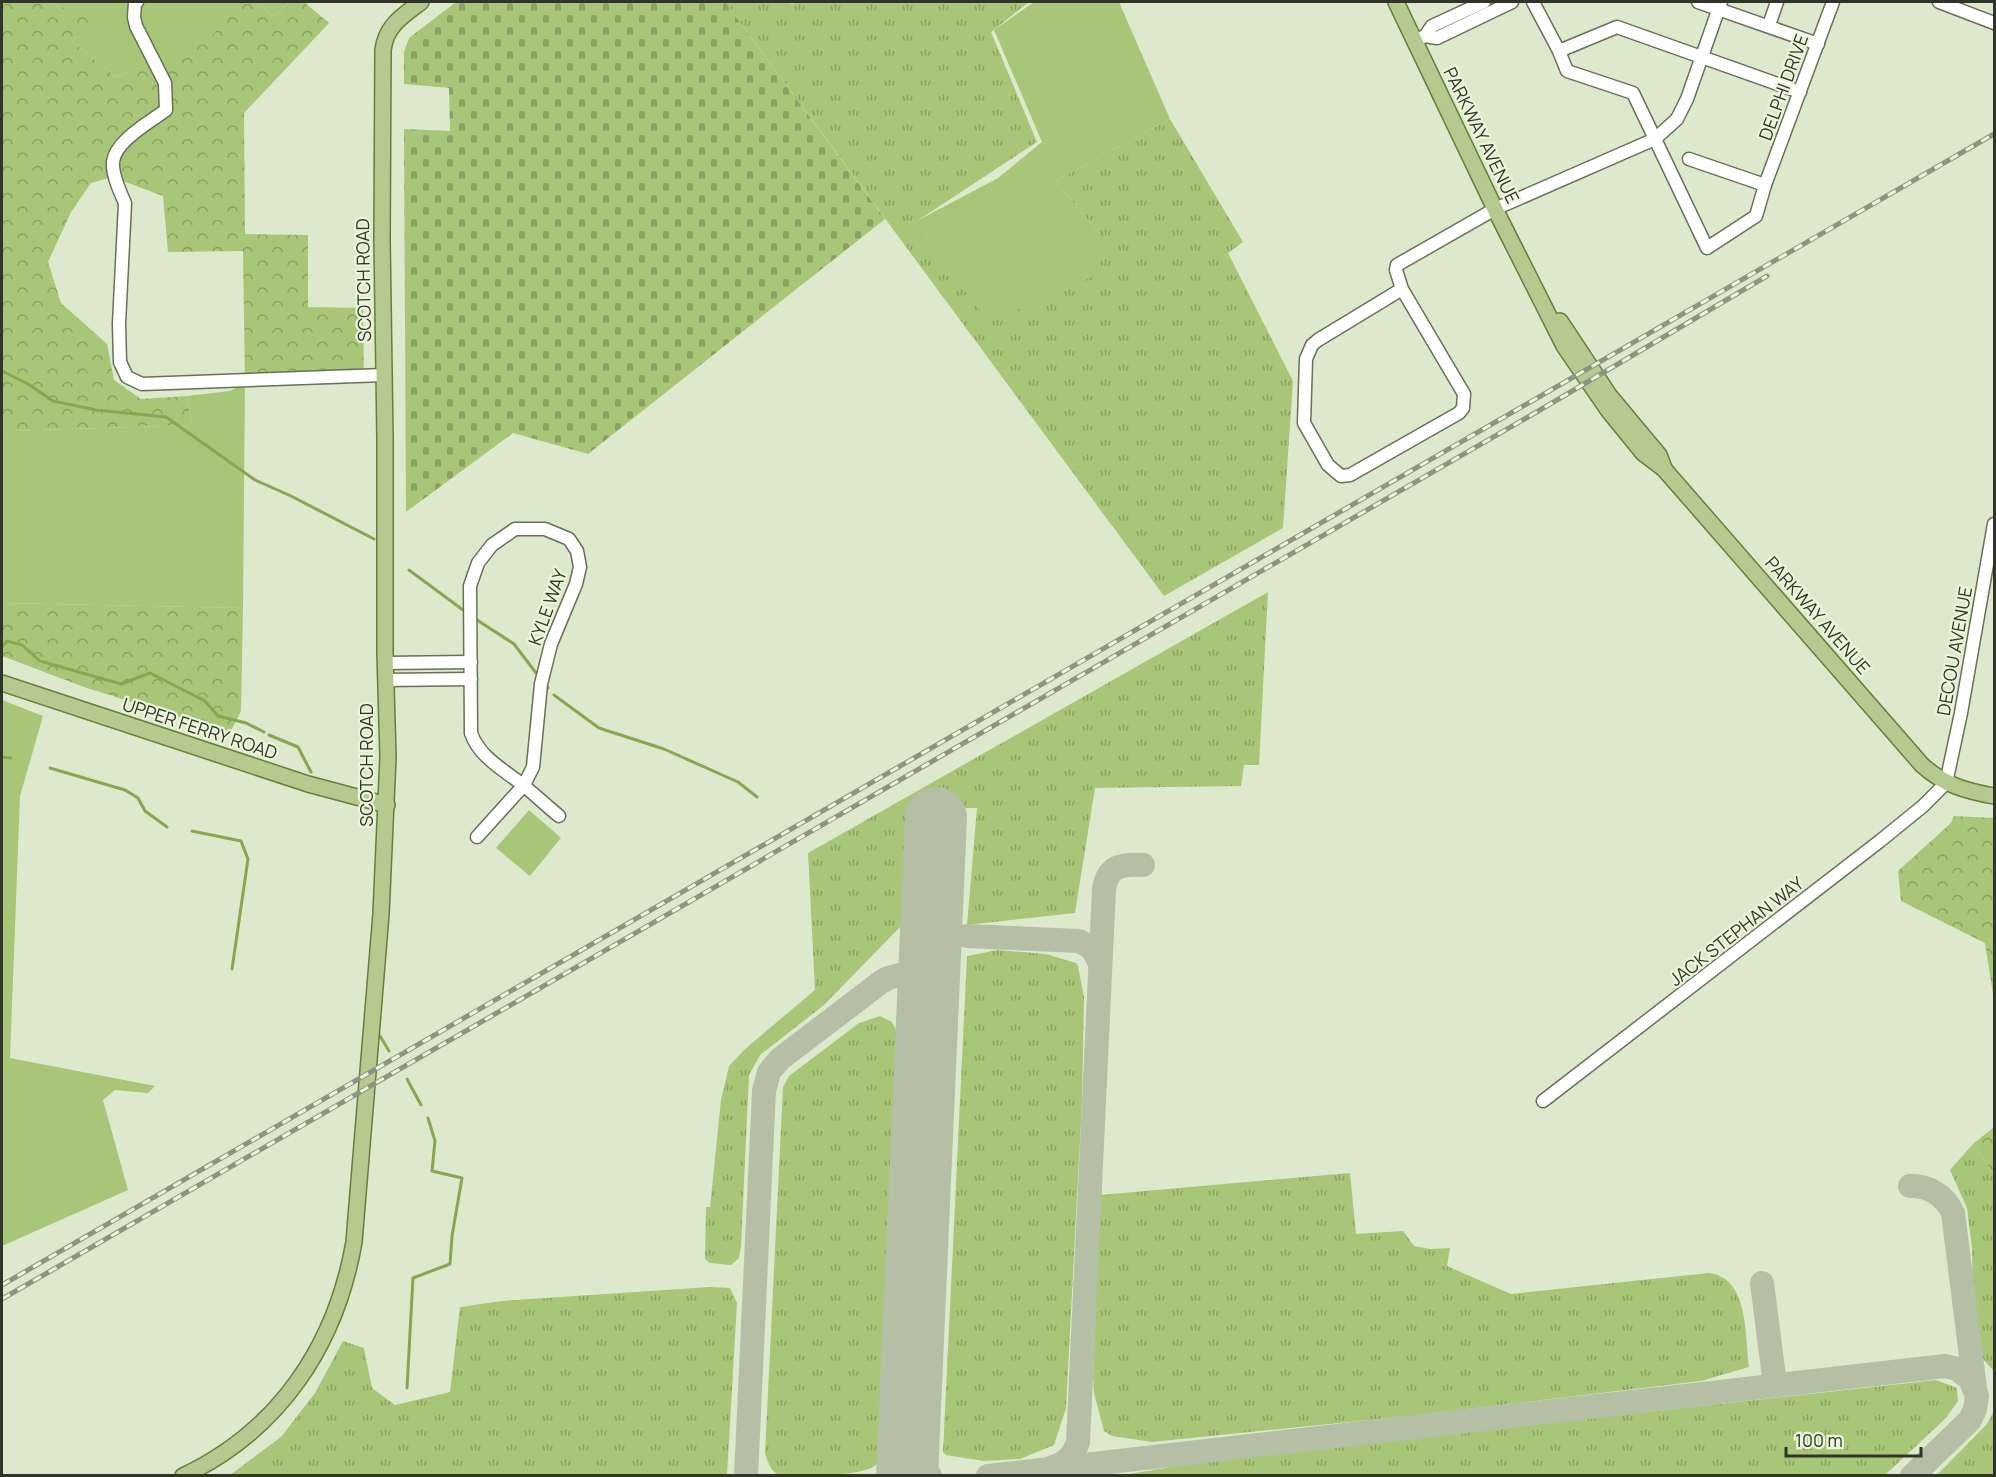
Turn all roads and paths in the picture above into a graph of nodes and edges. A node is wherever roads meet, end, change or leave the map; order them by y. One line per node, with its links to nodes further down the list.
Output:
1 (137, 2): 24 (street)
2 (421, 2): 24 (main road, SCOTCH ROAD)
3 (1396, 2): 14 (main road, PARKWAY AVENUE)
4 (1484, 2): 14 (street)
5 (1512, 2): 14 (street)
6 (1533, 2): 16 (street)
7 (1698, 2): 11 (street)
8 (1777, 2): 13 (street)
9 (1833, 2): 15 (street, DELPHI DRIVE)
10 (1939, 2): 12 (street)
11 (1721, 5): 13 (street); 17 (street)
12 (1995, 22)
13 (1769, 26): 15 (street)
14 (1420, 38): 22 (main road, PARKWAY AVENUE)
15 (1818, 44): 18 (street, DELPHI DRIVE)
16 (1559, 51): 17 (street); 19 (street)
17 (1702, 57): 18 (street); 19 (street)
18 (1800, 92): 21 (street, DELPHI DRIVE)
19 (1655, 139): 21 (street, DELPHI DRIVE); 22 (street)
20 (1689, 159): 21 (street)
21 (1765, 185)
22 (1495, 209): 23 (street); 31 (main road, PARKWAY AVENUE)
23 (1402, 289): 23 (street)
24 (384, 375): 27 (main road, SCOTCH ROAD)
25 (1995, 524): 31 (street, DECOU AVENUE)
26 (471, 662): 27 (street); 28 (street, KYLE WAY); 32 (street, KYLE WAY)
27 (385, 663): 29 (main road, SCOTCH ROAD)
28 (471, 679): 29 (street); 32 (street, KYLE WAY)
29 (386, 680): 34 (main road, SCOTCH ROAD)
30 (2, 683): 34 (main road, UPPER FERRY ROAD)
31 (1946, 783): 33 (main road, PARKWAY AVENUE); 37 (street, JACK STEPHAN WAY)
32 (524, 785): 35 (street, KYLE WAY); 36 (street, KYLE WAY)
33 (1995, 796)
34 (387, 805): 38 (main road, SCOTCH ROAD)
35 (559, 816)
36 (477, 837)
37 (1543, 1101)
38 (183, 1476)

